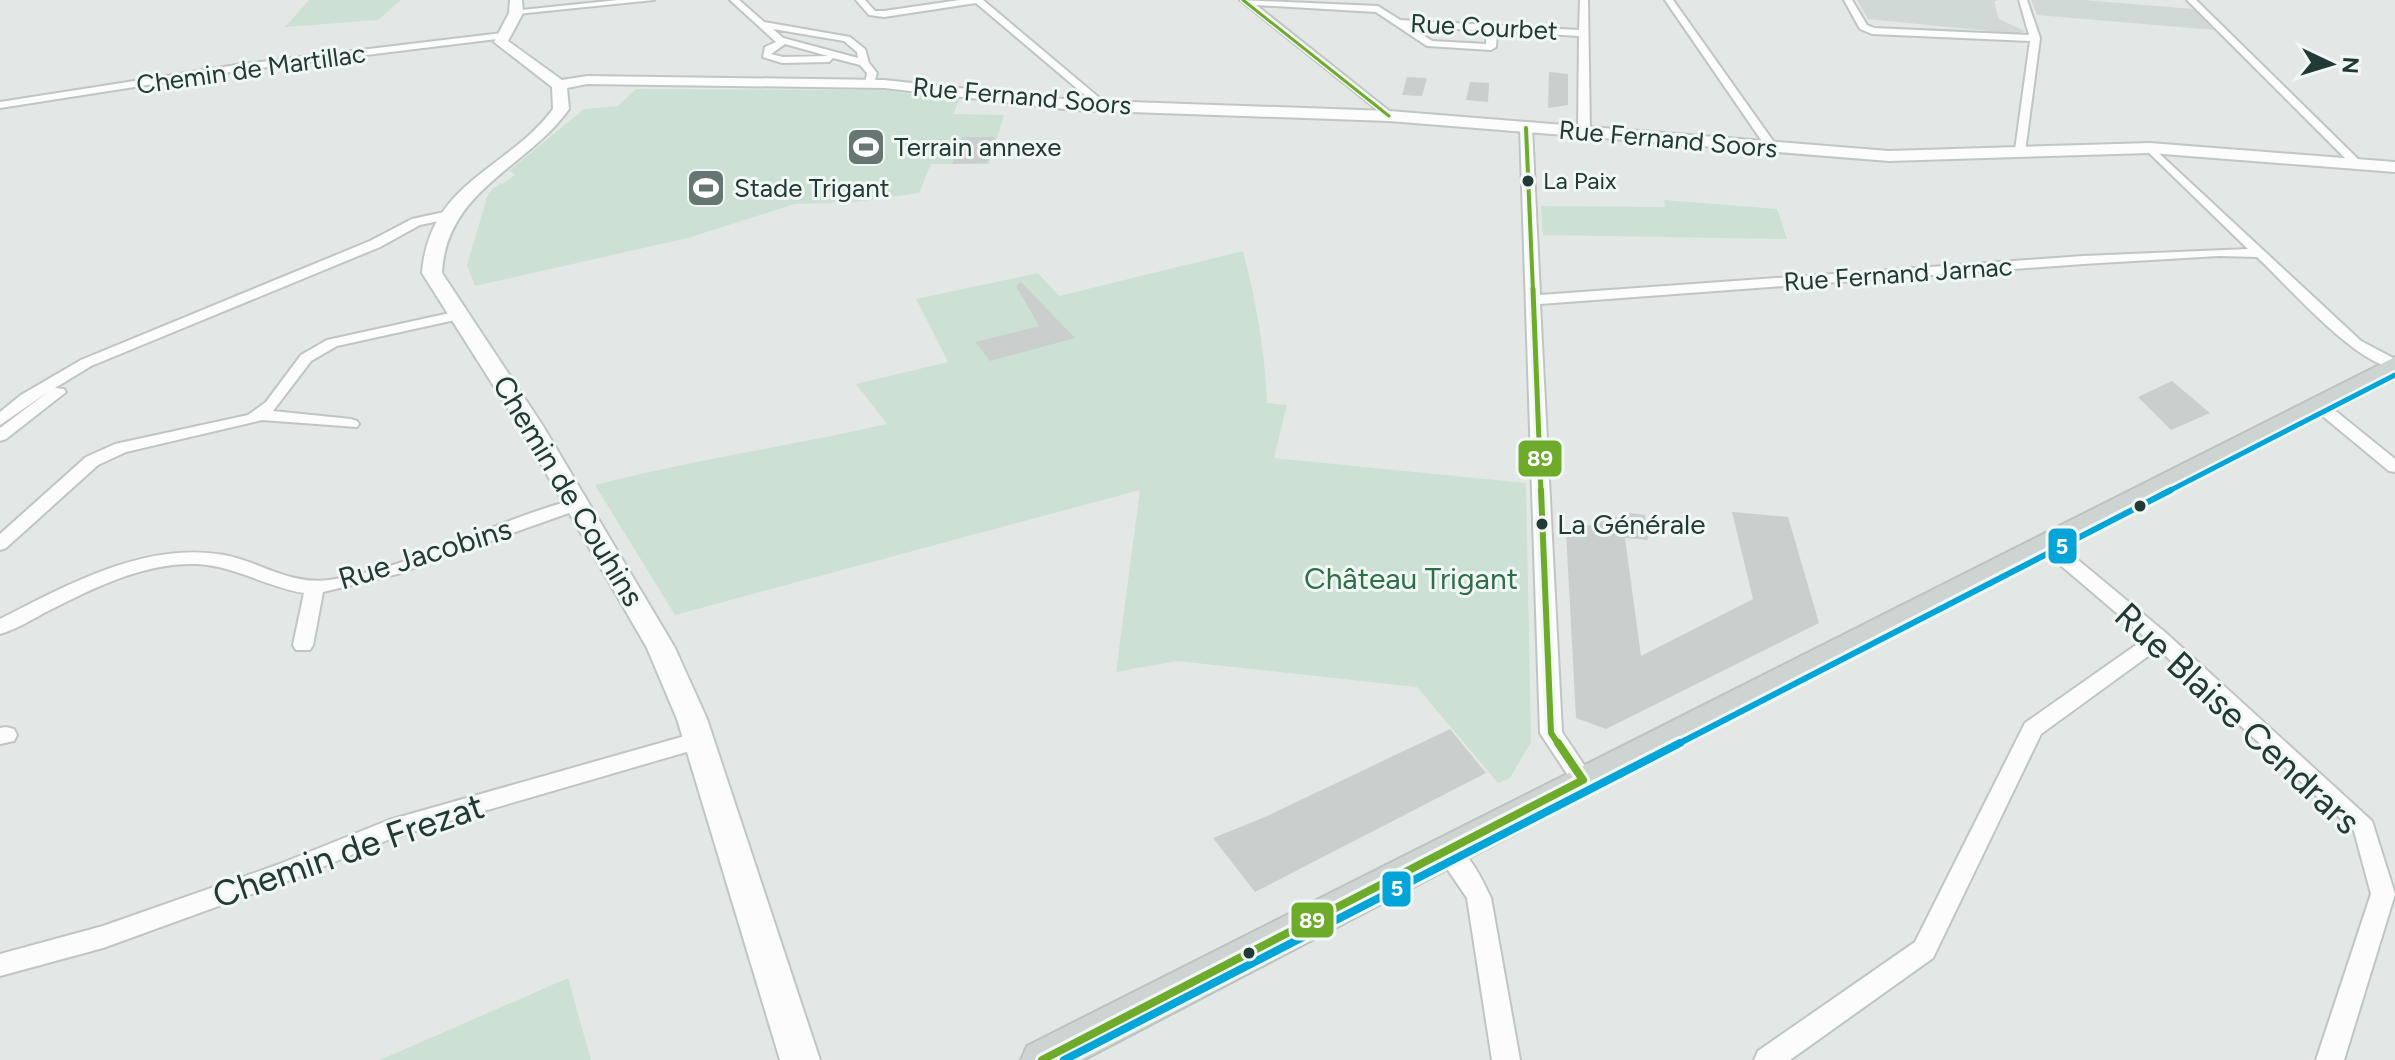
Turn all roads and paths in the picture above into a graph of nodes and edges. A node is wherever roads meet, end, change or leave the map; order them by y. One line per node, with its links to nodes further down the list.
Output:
1 (650, 0): 12 (street)
2 (734, 0): 15 (street)
3 (860, 0): 4 (street)
4 (978, 0): 26 (street)
5 (1369, 0): 13 (street)
6 (1584, 0): 17 (street)
7 (1669, 0): 30 (street)
8 (1848, 0): 19 (street)
9 (2023, 0): 19 (street)
10 (2191, 0): 33 (street)
11 (1245, 1): 13 (street, Rue Courbet); 27 (street)
12 (516, 5): 18 (street)
13 (1378, 9): 14 (street, Rue Courbet)
14 (1398, 23): 16 (street, Rue Courbet); 16 (street)
15 (762, 24): 20 (street); 22 (street)
16 (1492, 28): 17 (street, Rue Courbet)
17 (1583, 33): 29 (street)
18 (502, 36): 24 (street); 25 (street, Chemin de Martillac)
19 (2035, 38): 32 (street)
20 (783, 42): 21 (street); 21 (street)
21 (848, 58): 22 (street)
22 (864, 63): 23 (street)
23 (869, 83): 24 (street, Rue Fernand Soors); 26 (street, Rue Fernand Soors)
24 (559, 85): 35 (street, Chemin de Couhins)
25 (0, 105)
26 (1104, 106): 27 (street, Rue Fernand Soors)
27 (1389, 116): 28 (street, Rue Fernand Soors)
28 (1526, 127): 29 (street, Rue Fernand Soors); 37 (street)
29 (1584, 132): 30 (street, Rue Fernand Soors)
30 (1772, 148): 32 (street, Rue Fernand Soors)
31 (2150, 148): 32 (street, Rue Fernand Soors); 33 (street, Rue Fernand Soors); 36 (street)
32 (2021, 150)
33 (2356, 163): 34 (street, Rue Fernand Soors)
34 (2395, 167)
35 (449, 215): 38 (street); 39 (street, Chemin de Couhins)
36 (2260, 253): 37 (street, Rue Fernand Jarnac); 40 (street)
37 (1535, 300): 55 (street)
38 (215, 311): 43 (street); 45 (street)
39 (459, 315): 42 (street); 47 (street, Chemin de Couhins)
40 (2394, 364): 41 (main road)
41 (2311, 405): 46 (street); 49 (main road)
42 (261, 415): 44 (street); 48 (street)
43 (0, 420)
44 (351, 424)
45 (0, 436)
46 (2395, 467)
47 (577, 504): 50 (street, Rue Jacobins); 54 (street, Chemin de Couhins)
48 (0, 544)
49 (2040, 544): 52 (street, Rue Blaise Cendrars); 55 (main road)
50 (315, 587): 51 (street, Rue Jacobins); 53 (street)
51 (0, 627)
52 (2159, 638): 61 (street); 62 (street, Rue Blaise Cendrars)
53 (303, 645)
54 (699, 740): 57 (street, Chemin de Frezat); 58 (street, Chemin de Couhins)
55 (1583, 780): 56 (main road)
56 (1447, 851): 59 (main road); 60 (street)
57 (0, 965)
58 (800, 1060)
59 (1042, 1060)
60 (1506, 1060)
61 (1768, 1060)
62 (2330, 1060)

